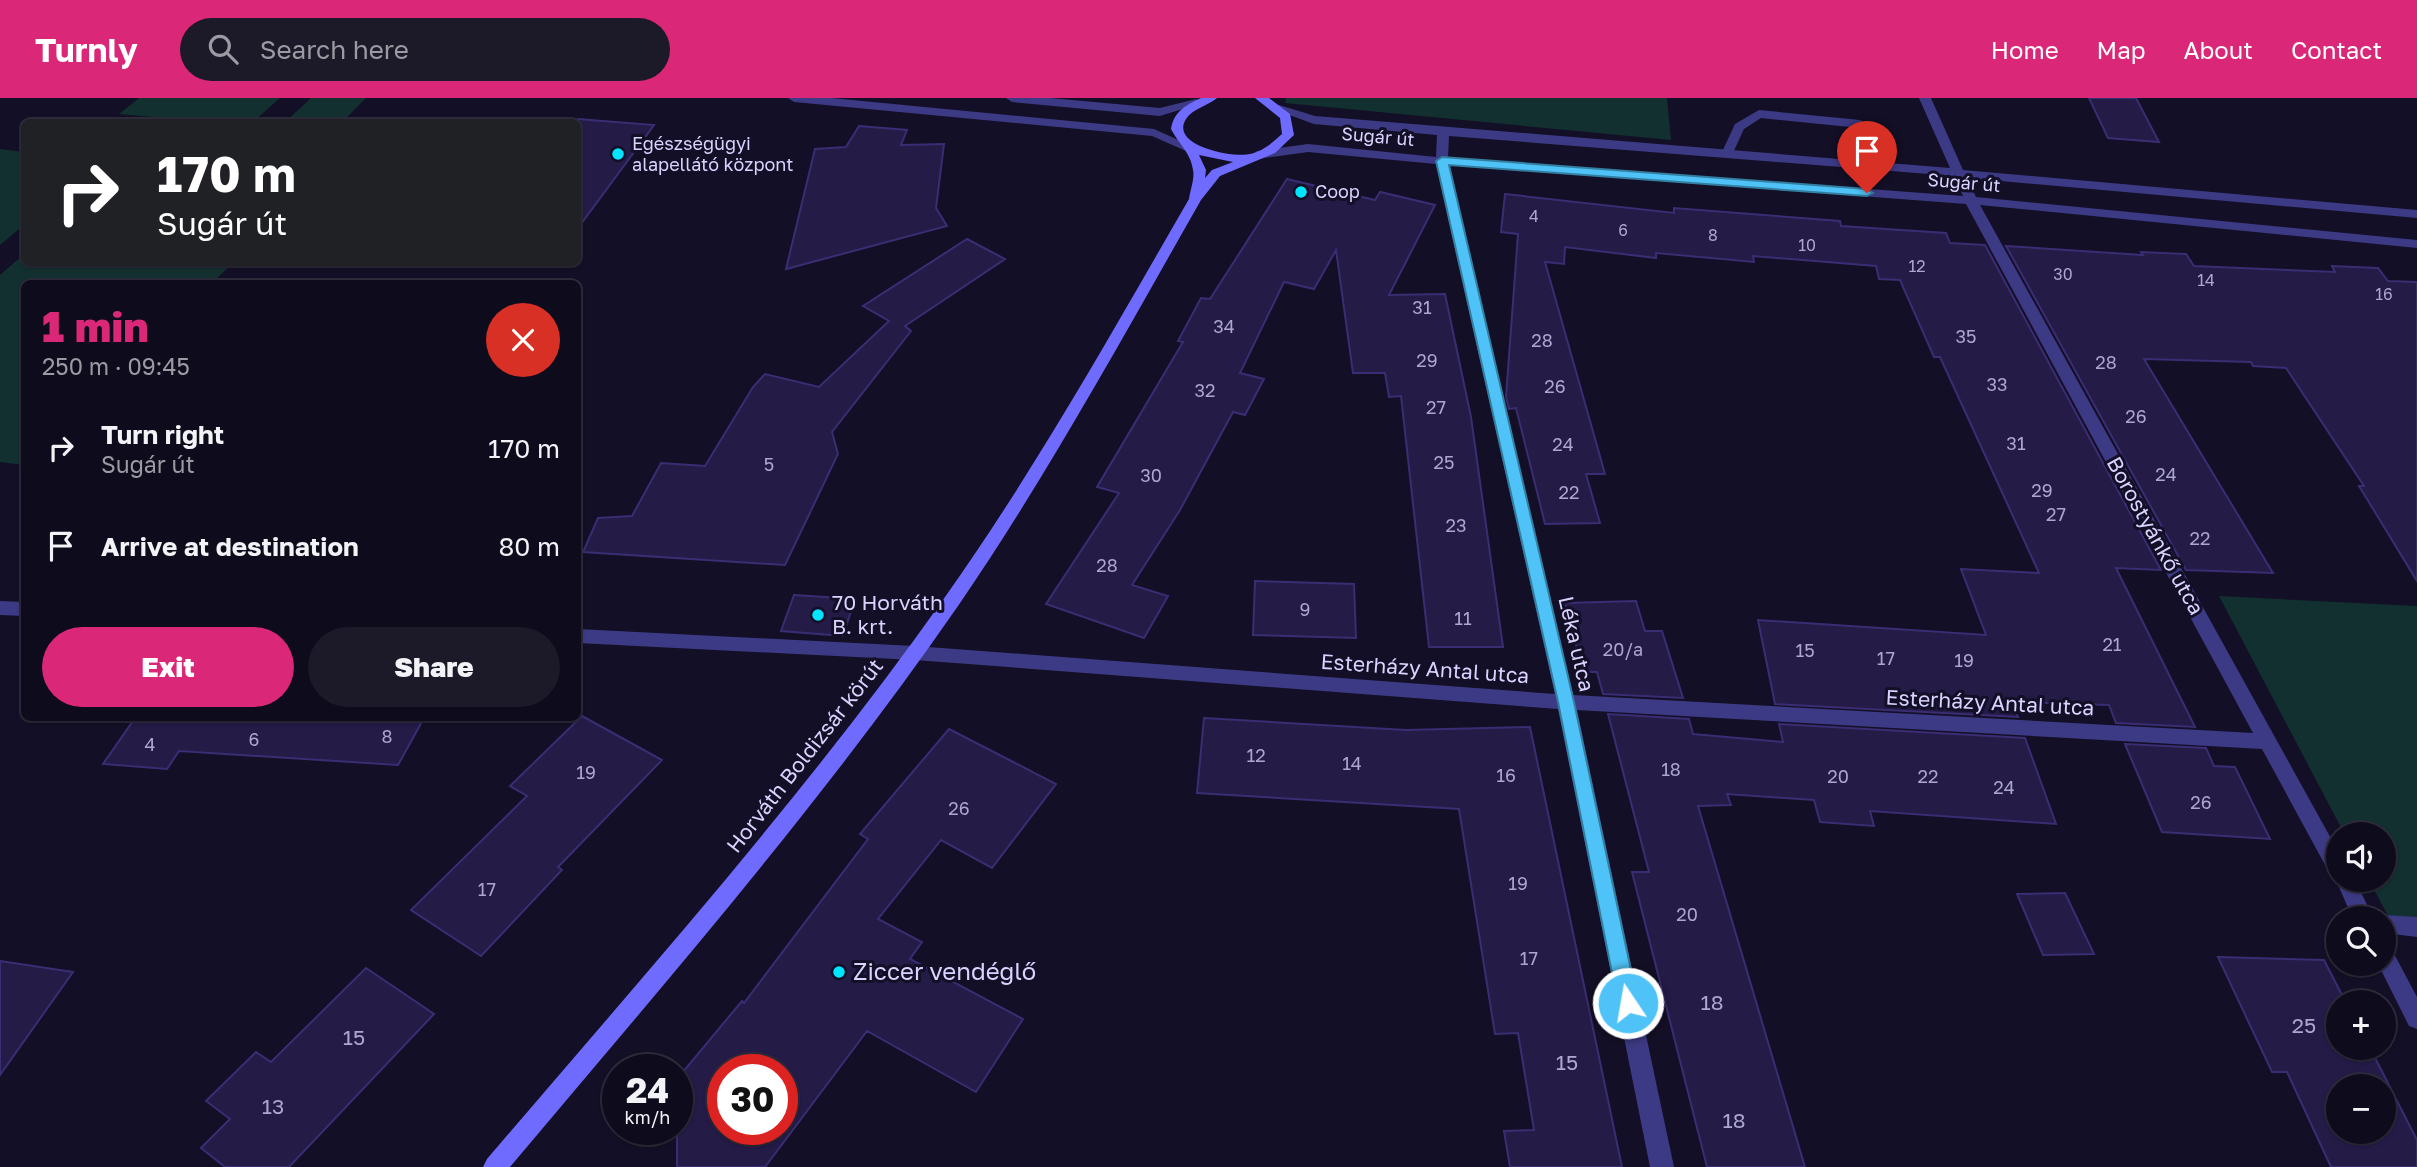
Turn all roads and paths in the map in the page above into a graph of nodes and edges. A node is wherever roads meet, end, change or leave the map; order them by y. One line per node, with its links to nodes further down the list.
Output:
1 (794, 98): 10 (street)
2 (1012, 98): 6 (street)
3 (1211, 98): 6 (street)
4 (1925, 98): 14 (street, Borostyánkő utca)
5 (1259, 99): 7 (street)
6 (1196, 103): 10 (street)
7 (1279, 109): 9 (street, Sugár út); 12 (street, Horváth Boldizsár körút)
8 (1860, 124): 11 (street)
9 (1443, 132): 11 (street, Sugár út); 13 (street, Léka utca)
10 (1190, 148): 12 (street); 15 (street)
11 (1727, 154): 14 (street, Sugár út)
12 (1257, 155): 13 (street, Sugár út); 15 (street, Horváth Boldizsár körút)
13 (1442, 161): 16 (street, Sugár út); 23 (street, Léka utca)
14 (1959, 173): 16 (street, Borostyánkő utca); 17 (street, Sugár út)
15 (1195, 199): 22 (street, Horváth Boldizsár körút)
16 (1974, 201): 18 (street, Sugár út); 24 (street, Borostyánkő utca)
17 (2417, 214)
18 (2417, 244)
19 (0, 608): 20 (street)
20 (21, 610)
21 (581, 636): 22 (street, Esterházy Antal utca)
22 (915, 653): 23 (street, Esterházy Antal utca); 30 (street, Horváth Boldizsár körút)
23 (1566, 702): 24 (street, Esterházy Antal utca); 31 (street, Léka utca)
24 (2269, 742): 25 (street, Borostyánkő utca)
25 (2326, 848)
26 (2396, 926): 27 (street)
27 (2417, 927)
28 (2395, 976): 29 (street)
29 (2417, 1019)
30 (495, 1167)
31 (1662, 1167)

